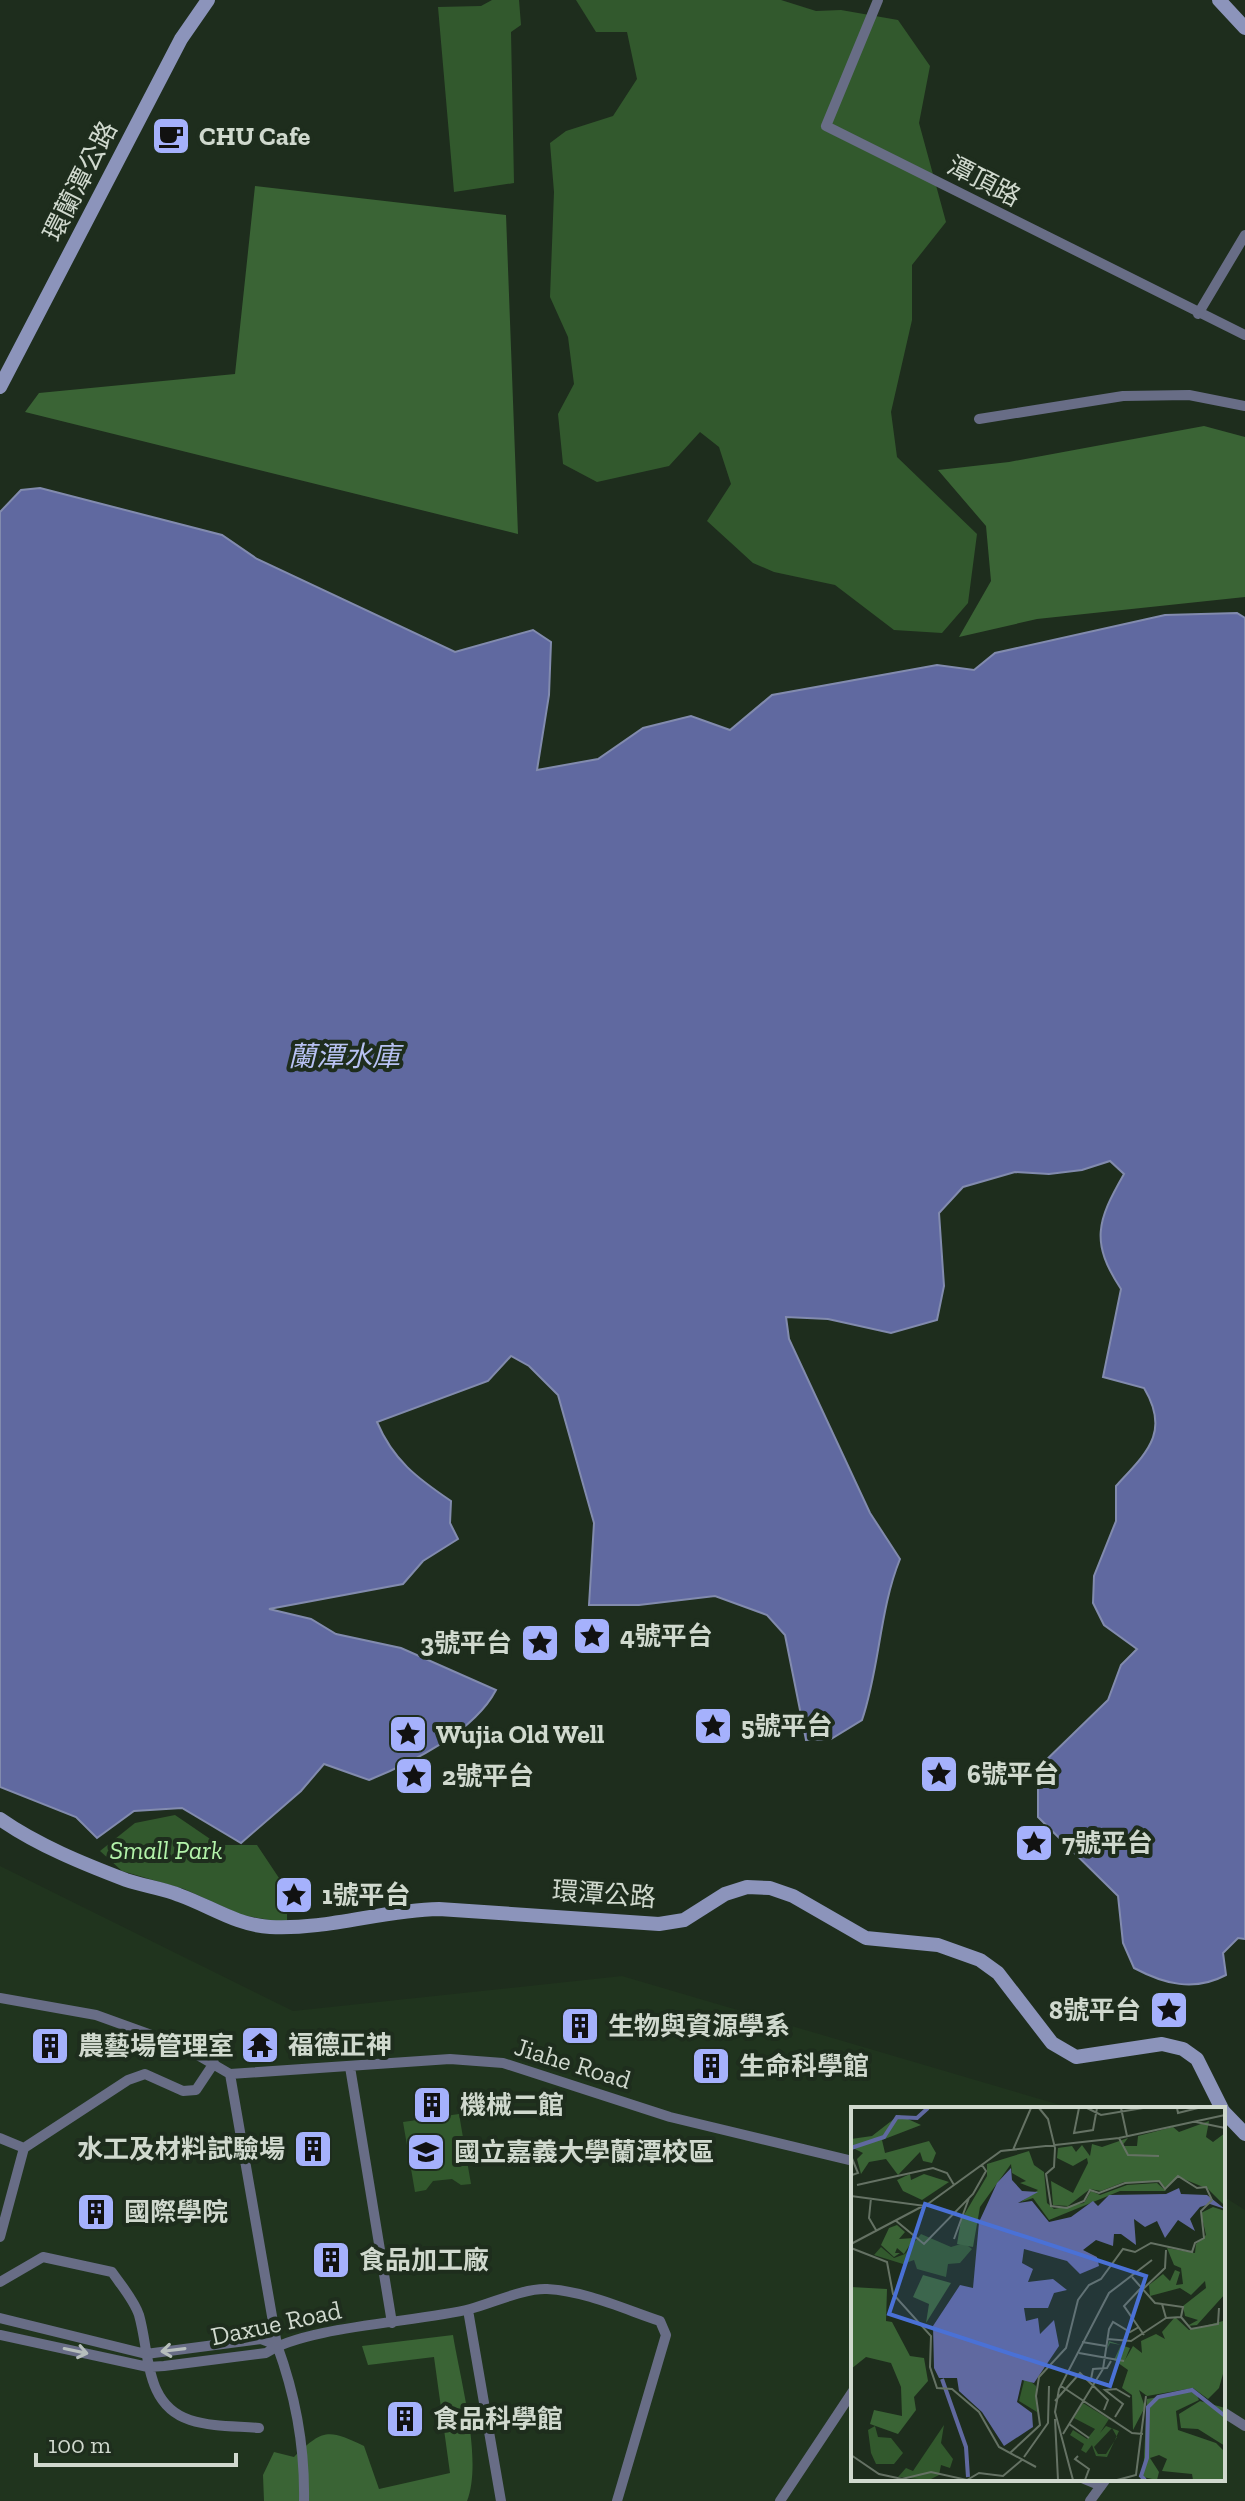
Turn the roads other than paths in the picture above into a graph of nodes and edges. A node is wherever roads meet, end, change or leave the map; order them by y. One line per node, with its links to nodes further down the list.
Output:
1 (208, 0): 8 (street, 環蘭潭公路)
2 (878, 0): 6 (street, 潭頂路)
3 (1222, 2): 4 (street)
4 (1245, 28)
5 (1245, 235): 6 (street)
6 (1198, 314): 7 (street, 潭頂路)
7 (1245, 335)
8 (0, 387)
9 (1245, 406): 10 (street)
10 (979, 419)
11 (0, 1819): 16 (street, 環潭公路)
12 (0, 1998): 13 (street)
13 (214, 2063): 15 (street); 20 (street)
14 (350, 2067): 15 (street, Jiahe Road); 21 (street, Jiahe Road); 26 (street)
15 (230, 2074): 28 (street)
16 (1221, 2107)
17 (1225, 2115): 18 (street, 環潭公路)
18 (1245, 2134)
19 (0, 2138): 20 (street)
20 (24, 2148): 22 (street)
21 (851, 2161)
22 (0, 2237)
23 (0, 2282): 29 (street)
24 (468, 2310): 26 (street, Daxue Road); 37 (street); 38 (street, Daxue Road)
25 (0, 2318): 29 (street)
26 (392, 2323): 28 (street, Daxue Road)
27 (0, 2335): 30 (street, Daxue Road, one-way to 30)
28 (277, 2345): 29 (street, one-way to 29); 30 (street, Daxue Road); 36 (street)
29 (146, 2354): 30 (street)
30 (148, 2367): 34 (street)
31 (851, 2394): 39 (street)
32 (1225, 2413): 33 (street)
33 (1245, 2426)
34 (259, 2428)
35 (1104, 2483): 40 (street)
36 (304, 2501)
37 (501, 2501)
38 (617, 2501)
39 (780, 2501)
40 (1090, 2501)

